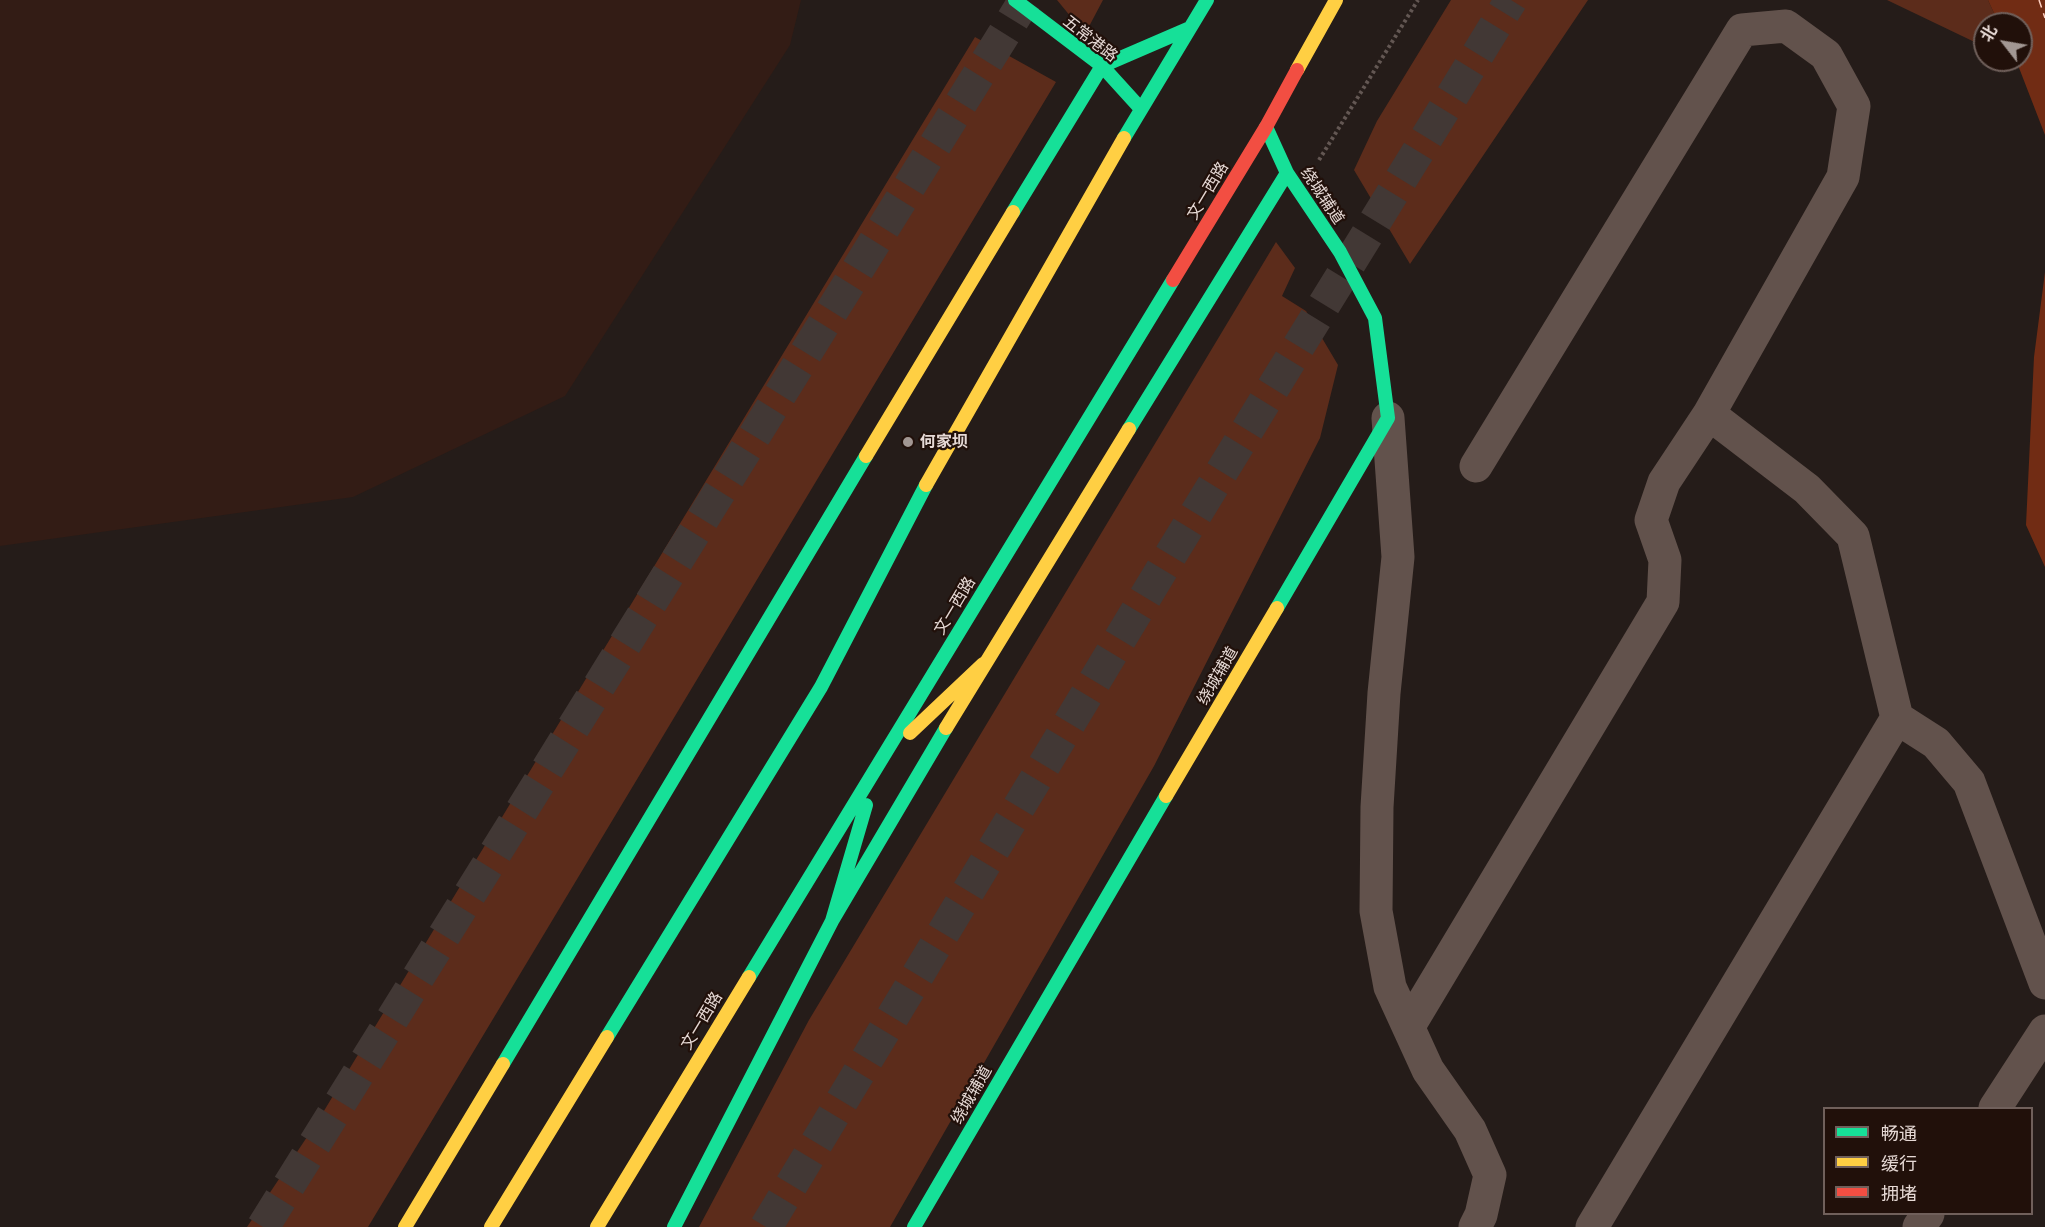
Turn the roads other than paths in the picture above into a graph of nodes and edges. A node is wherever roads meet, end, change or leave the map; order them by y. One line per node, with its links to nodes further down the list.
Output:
1 (1015, 0): 5 (main road, 五常港路)
2 (1207, 0): 4 (main road)
3 (1336, 0): 7 (main road, 文一西路)
4 (1190, 28): 5 (main road); 6 (main road)
5 (1102, 66): 6 (main road, 五常港路); 20 (main road)
6 (1141, 109): 21 (main road)
7 (1266, 128): 8 (main road, 绕城辅道); 14 (main road, 文一西路)
8 (1287, 173): 10 (main road, 绕城辅道); 12 (main road)
9 (1709, 414): 11 (street); 13 (street); 17 (street)
10 (1388, 418): 17 (street); 24 (main road, 绕城辅道)
11 (1476, 466)
12 (983, 664): 14 (main road); 15 (main road)
13 (1897, 718): 16 (street); 26 (street)
14 (878, 764): 15 (main road); 22 (main road, 文一西路)
15 (832, 921): 23 (main road)
16 (2045, 982)
17 (1409, 1026): 25 (street)
18 (2045, 1031): 19 (street)
19 (1996, 1107)
20 (405, 1227)
21 (491, 1227)
22 (597, 1227)
23 (674, 1227)
24 (914, 1227)
25 (1475, 1227)
26 (1592, 1227)

